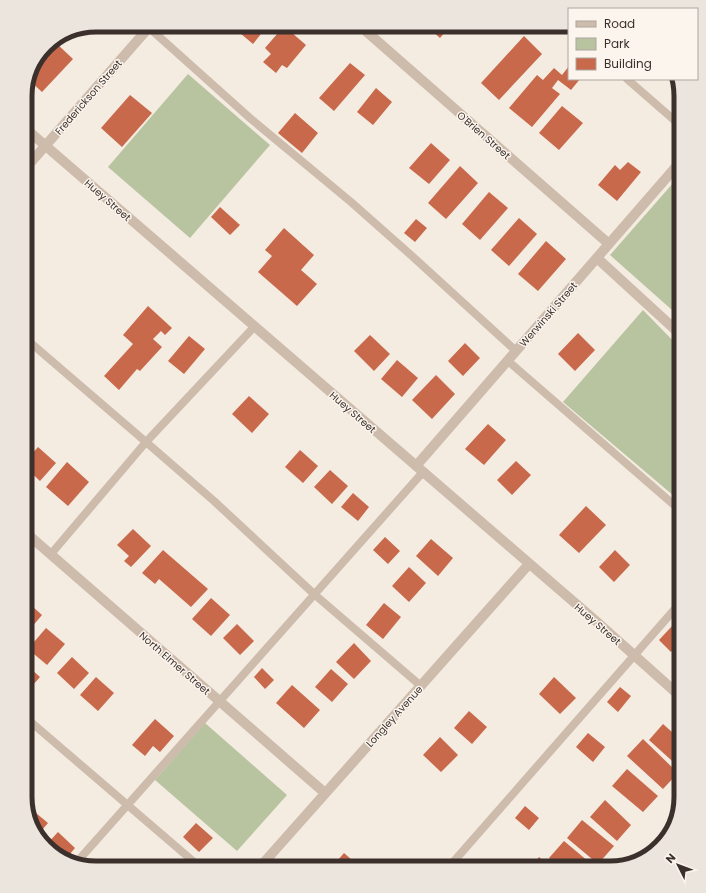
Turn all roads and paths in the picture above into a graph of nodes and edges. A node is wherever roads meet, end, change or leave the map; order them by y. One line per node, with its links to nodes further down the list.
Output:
1 (144, 32): 7 (street, Frederickson Street)
2 (156, 32): 15 (lane)
3 (367, 32): 10 (street, O'Brien Street)
4 (628, 80): 5 (lane)
5 (674, 120)
6 (32, 134): 7 (street, Huey Street)
7 (45, 146): 8 (street, Frederickson Street); 12 (street, Huey Street)
8 (32, 161)
9 (674, 169): 10 (street, Werwinski Street)
10 (609, 244): 11 (street, Werwinski Street)
11 (597, 258): 13 (street); 15 (street, Werwinski Street)
12 (254, 327): 17 (lane); 18 (street, Huey Street)
13 (674, 329)
14 (32, 344): 17 (lane)
15 (516, 351): 16 (street, Werwinski Street)
16 (508, 360): 18 (street, Werwinski Street); 19 (lane)
17 (146, 442): 21 (lane); 23 (lane)
18 (419, 469): 22 (street, Huey Street); 23 (lane)
19 (674, 505)
20 (32, 538): 21 (street, North Elmer Street)
21 (51, 554): 28 (street, North Elmer Street)
22 (529, 564): 25 (street, Huey Street); 26 (street, Longley Avenue)
23 (314, 594): 26 (lane); 28 (lane)
24 (674, 610): 25 (lane)
25 (634, 656): 27 (street, Huey Street); 35 (lane)
26 (421, 686): 30 (street, Longley Avenue)
27 (674, 691)
28 (219, 701): 30 (street, North Elmer Street); 31 (lane)
29 (32, 723): 31 (lane)
30 (325, 793): 34 (street, Longley Avenue)
31 (127, 805): 32 (lane); 33 (lane)
32 (80, 859)
33 (194, 861)
34 (265, 861)
35 (454, 861)

